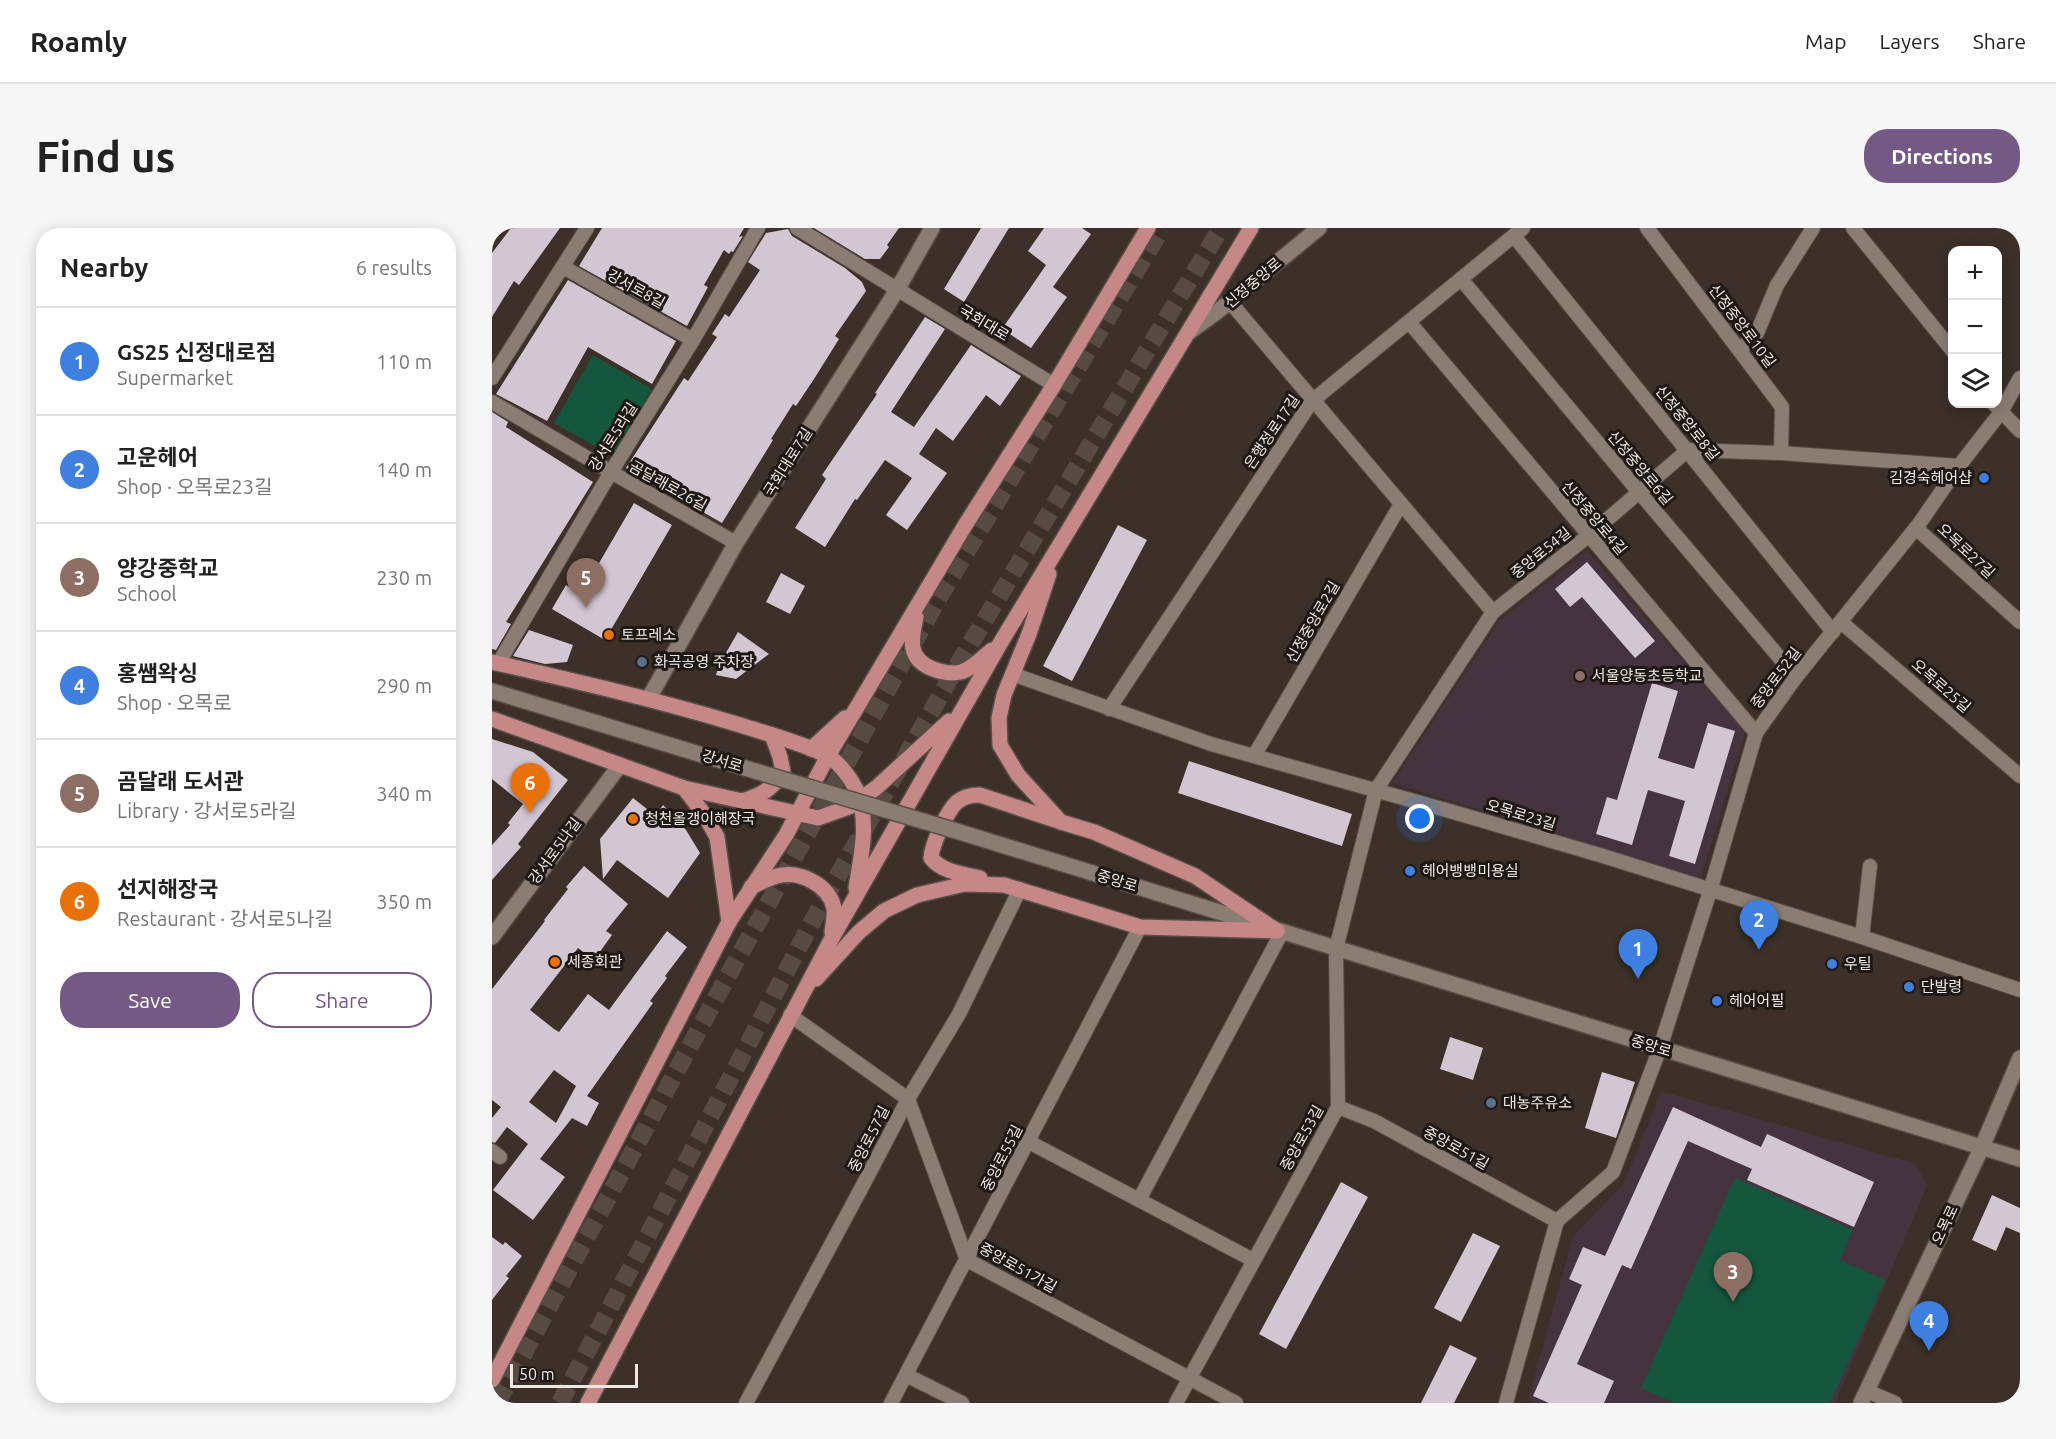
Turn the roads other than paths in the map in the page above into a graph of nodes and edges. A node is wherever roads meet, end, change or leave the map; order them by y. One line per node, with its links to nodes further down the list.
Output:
1 (587, 228): 12 (street)
2 (758, 228): 18 (street, 강서로5라길)
3 (797, 228): 14 (street, 국회대로)
4 (932, 228): 14 (main road, 국회대로7길)
5 (1148, 228): 23 (main road)
6 (1251, 228): 17 (main road)
7 (1319, 228): 15 (main road, 신정중앙로)
8 (1647, 228): 20 (street, 신정중앙로10길)
9 (1813, 228): 20 (street)
10 (1853, 228): 19 (street)
11 (1518, 232): 13 (street, 은행정로17길); 29 (street, 신정중앙로8길)
12 (563, 267): 18 (street, 강서로8길); 21 (street)
13 (1461, 279): 16 (street, 은행정로17길); 33 (street, 신정중앙로6길)
14 (897, 290): 23 (street, 국회대로); 37 (main road, 국회대로7길)
15 (1230, 302): 17 (main road, 신정중앙로); 24 (street)
16 (1408, 322): 24 (street, 은행정로17길); 36 (street, 신정중앙로4길)
17 (1185, 334): 38 (main road)
18 (693, 340): 32 (street, 강서로5라길)
19 (1948, 345)
20 (1740, 350): 30 (street, 신정중앙로10길)
21 (492, 378)
22 (2020, 378): 25 (street, 중앙로52길)
23 (1054, 385): 39 (main road)
24 (1312, 401): 34 (street); 50 (street, 은행정로17길)
25 (2002, 401)
26 (492, 402): 32 (street, 곰달래로26길)
27 (1997, 408): 28 (street); 31 (street, 중앙로52길)
28 (2020, 431)
29 (1688, 450): 30 (street); 33 (street, 중앙로54길); 42 (street, 신정중앙로8길)
30 (1781, 453): 31 (street)
31 (1959, 466): 35 (street, 중앙로52길)
32 (610, 472): 37 (street, 곰달래로26길); 44 (street, 강서로5라길)
33 (1639, 492): 36 (street, 중앙로54길); 46 (street, 신정중앙로6길)
34 (1401, 504): 40 (street); 57 (street, 신정중앙로2길)
35 (1916, 528): 41 (street, 오목로27길); 42 (street, 중앙로52길)
36 (1588, 536): 40 (street, 중앙로54길); 53 (street, 신정중앙로4길)
37 (736, 543): 48 (main road, 국회대로7길)
38 (1058, 546): 43 (main road); 45 (main road)
39 (921, 600): 43 (main road); 49 (main road)
40 (1493, 612): 61 (street, 중앙로54길)
41 (2020, 622)
42 (1837, 627): 46 (street, 중앙로52길); 59 (street, 오목로25길)
43 (1001, 642): 51 (main road)
44 (495, 663): 48 (main road)
45 (1012, 674): 50 (street, 오목로23길); 65 (main road)
46 (1796, 676): 53 (street, 중앙로52길)
47 (492, 691): 66 (main road, 강서로, bridge)
48 (649, 698): 54 (main road)
49 (858, 706): 55 (main road); 56 (main road)
50 (1109, 709): 57 (street, 오목로23길)
51 (960, 711): 62 (main road); 72 (main road)
52 (492, 719): 58 (main road)
53 (1756, 733): 71 (street, 중앙로52길)
54 (772, 735): 55 (main road); 63 (main road)
55 (811, 749): 56 (main road)
56 (828, 756): 62 (main road); 64 (main road)
57 (1254, 756): 61 (street, 오목로23길)
58 (620, 765): 60 (main road); 76 (main road, 강서로5나길)
59 (2020, 776)
60 (684, 788): 63 (main road); 73 (main road)
61 (1376, 790): 71 (street, 오목로23길); 79 (street, 중앙로54길)
62 (859, 800): 64 (main road); 72 (main road)
63 (742, 801): 64 (main road)
64 (796, 814): 69 (main road)
65 (1062, 822): 68 (main road); 75 (main road)
66 (953, 830): 75 (main road, 중앙로)
67 (1870, 866): 78 (street)
68 (1004, 885): 70 (main road); 81 (main road)
69 (751, 887): 73 (main road); 77 (main road)
70 (1020, 889): 74 (main road); 85 (street, 중앙로57길)
71 (1710, 891): 78 (street, 오목로23길); 83 (street, 중앙로52길)
72 (855, 897): 77 (main road)
73 (729, 922): 96 (main road)
74 (1140, 927): 75 (main road); 87 (street, 중앙로55길)
75 (1280, 932): 79 (main road, 중앙로); 90 (street)
76 (492, 936)
77 (832, 938): 81 (main road)
78 (1862, 938): 80 (street, 오목로23길)
79 (1336, 949): 83 (main road, 중앙로); 86 (street, 중앙로53길)
80 (2020, 990)
81 (801, 994): 82 (main road)
82 (790, 1015): 85 (street); 98 (main road)
83 (1660, 1048): 88 (main road, 중앙로); 91 (street)
84 (2020, 1058): 88 (main road, 오목로)
85 (908, 1098): 92 (street, 중앙로51가길); 99 (street, 중앙로57길)
86 (1338, 1107): 91 (street, 중앙로51길); 93 (street, 중앙로53길)
87 (1029, 1142): 90 (street); 92 (street, 중앙로55길)
88 (1982, 1147): 89 (main road, 중앙로); 97 (main road, 오목로)
89 (2020, 1159)
90 (1139, 1200): 93 (street)
91 (1557, 1221): 104 (street)
92 (968, 1260): 94 (street, 중앙로55길); 95 (street, 중앙로51가길)
93 (1253, 1260): 95 (street, 중앙로53길)
94 (906, 1375): 100 (street, 중앙로55길); 101 (street)
95 (1189, 1378): 102 (street, 중앙로53길); 103 (street, 중앙로51가길)
96 (492, 1380)
97 (1864, 1397): 105 (street, 오목로)
98 (588, 1403)
99 (746, 1403)
100 (891, 1403)
101 (962, 1403)
102 (1176, 1403)
103 (1236, 1403)
104 (1506, 1403)
105 (1895, 1403)

